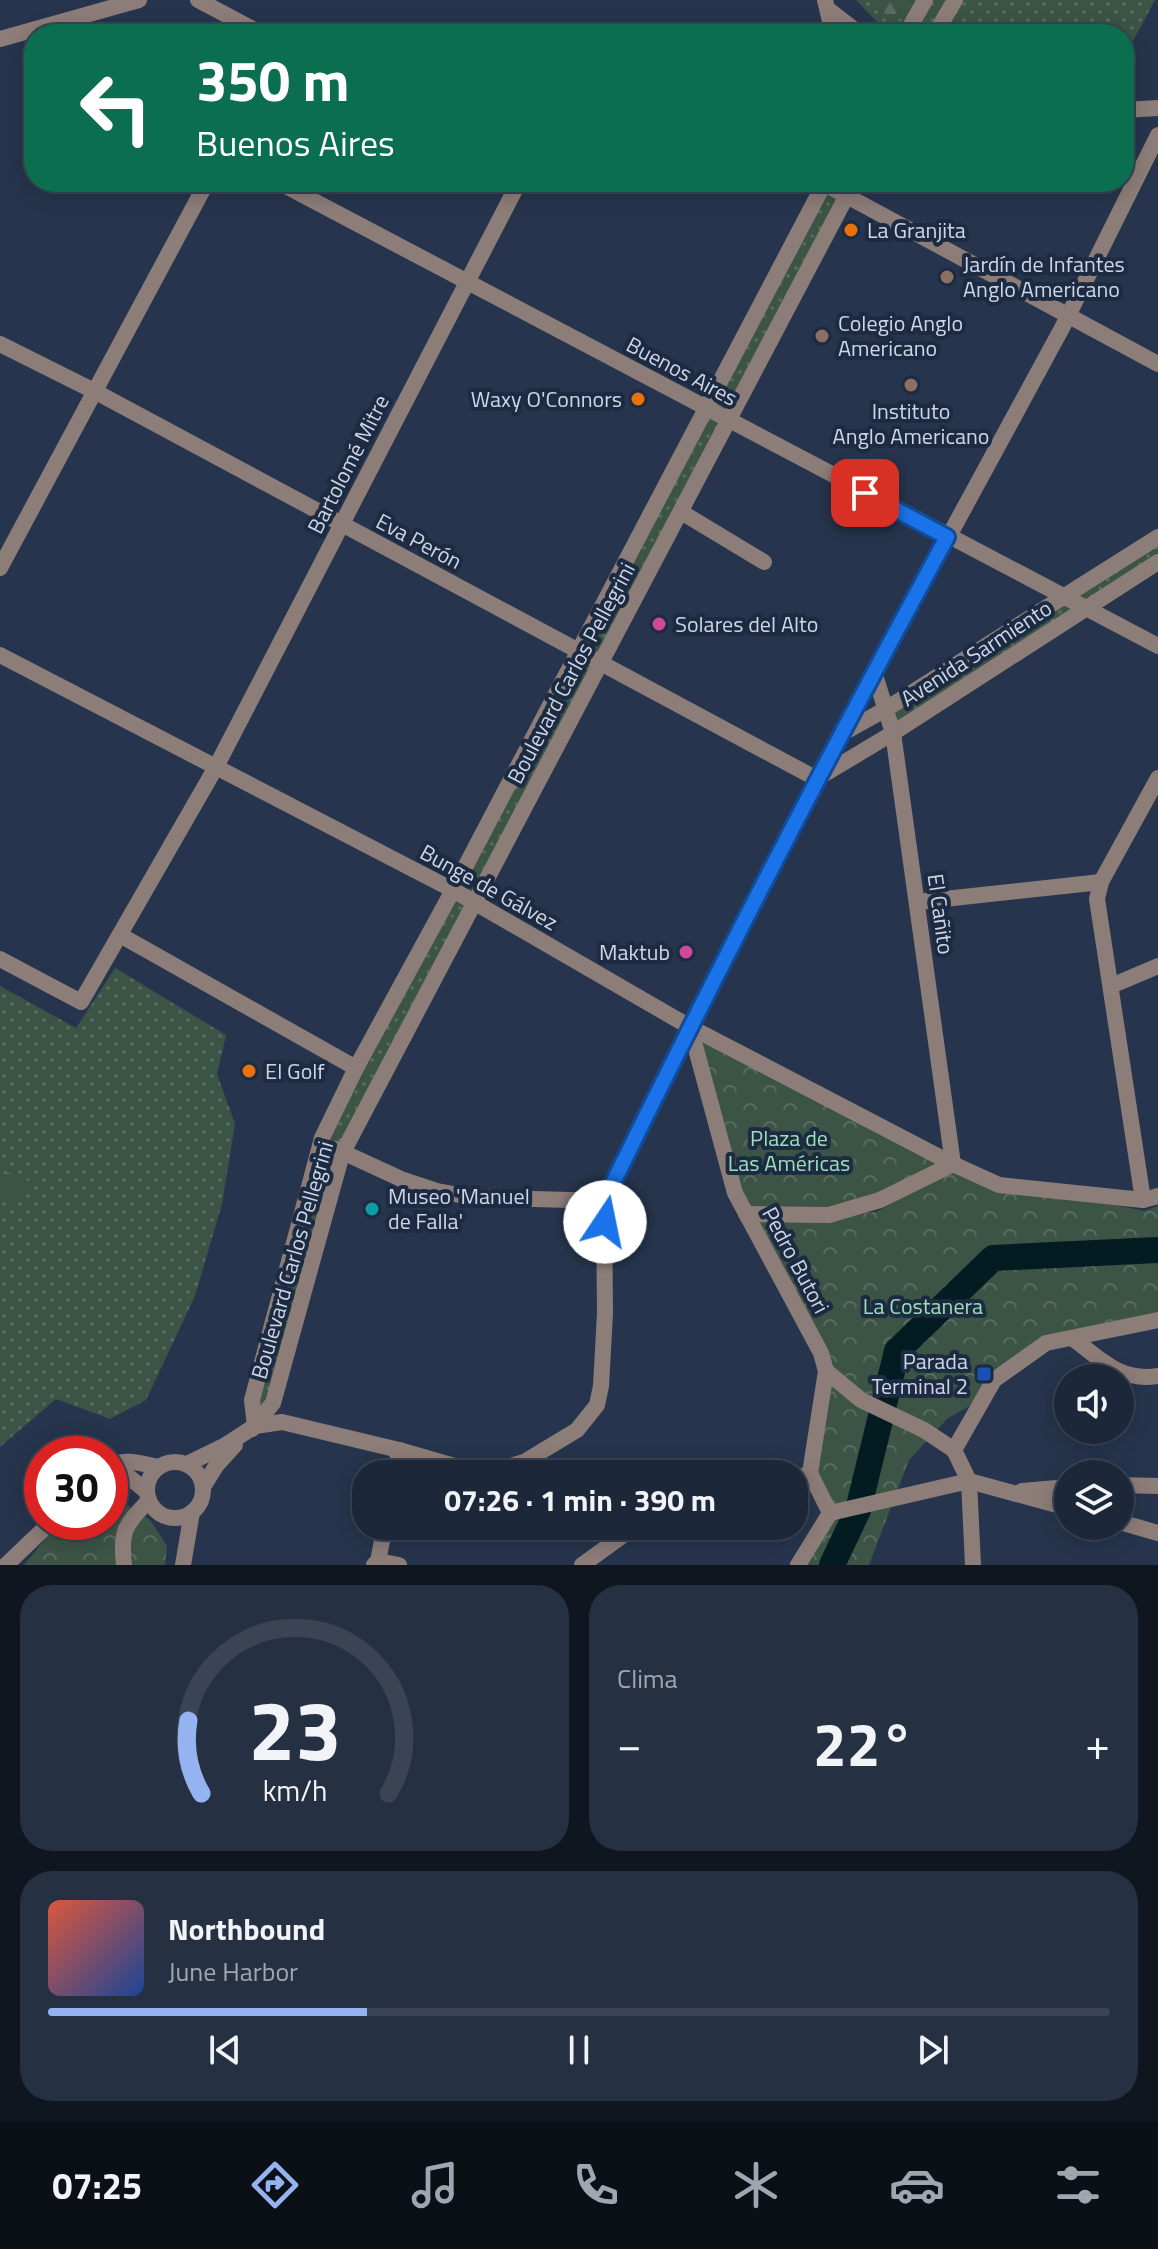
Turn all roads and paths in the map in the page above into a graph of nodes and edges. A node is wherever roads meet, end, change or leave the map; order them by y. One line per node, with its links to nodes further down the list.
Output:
1 (139, 0): 6 (street)
2 (198, 0): 7 (street)
3 (925, 0): 9 (street)
4 (955, 0): 10 (street)
5 (827, 5): 8 (street)
6 (53, 24)
7 (243, 24)
8 (849, 24)
9 (912, 24)
10 (941, 24)
11 (24, 32): 12 (street)
12 (0, 39)
13 (1158, 108): 14 (street)
14 (1134, 109)
15 (1158, 135): 16 (street)
16 (1134, 184)
17 (202, 192): 28 (street)
18 (297, 192): 24 (street, Buenos Aires)
19 (514, 192): 24 (street, Bartolomé Mitre)
20 (818, 192): 29 (street, Boulevard Carlos Pellegrini)
21 (848, 192): 30 (street, Boulevard Carlos Pellegrini)
22 (855, 192): 25 (street)
23 (1130, 192): 25 (street)
24 (465, 283): 29 (street, Buenos Aires); 32 (street, Bartolomé Mitre)
25 (1068, 317): 27 (street); 33 (street)
26 (0, 344): 28 (street, Eva Perón)
27 (1158, 364)
28 (96, 392): 32 (street, Eva Perón); 37 (street)
29 (707, 409): 30 (street, Buenos Aires); 41 (street, Boulevard Carlos Pellegrini)
30 (729, 421): 31 (street, Boulevard Carlos Pellegrini); 33 (street, Buenos Aires)
31 (681, 512): 35 (street); 43 (street, Boulevard Carlos Pellegrini)
32 (341, 525): 41 (street, Eva Perón); 48 (street, Bartolomé Mitre)
33 (947, 537): 38 (street, Buenos Aires); 44 (street)
34 (1158, 537): 38 (street, Avenida Sarmiento)
35 (764, 562)
36 (1158, 562): 39 (street, Avenida Sarmiento)
37 (0, 568)
38 (1067, 596): 39 (street, Buenos Aires); 45 (street, Avenida Sarmiento)
39 (1087, 608): 40 (street, Buenos Aires); 47 (street, Avenida Sarmiento)
40 (1158, 646)
41 (579, 651): 43 (street, Eva Perón); 52 (street, Boulevard Carlos Pellegrini)
42 (0, 655): 48 (street, Bunge de Gálvez)
43 (601, 663): 50 (street, Eva Perón); 54 (street, Boulevard Carlos Pellegrini)
44 (874, 672): 45 (street, El Cañito); 46 (street)
45 (886, 709): 46 (street, Avenida Sarmiento); 47 (street, El Cañito)
46 (842, 733): 50 (street)
47 (893, 733): 50 (street, Avenida Sarmiento); 53 (street, El Cañito)
48 (216, 767): 52 (street, Bunge de Gálvez); 55 (street, Bartolomé Mitre)
49 (1158, 778): 51 (street)
50 (817, 779): 59 (street)
51 (1101, 882): 53 (street); 58 (street)
52 (453, 890): 54 (street, Bunge de Gálvez); 60 (street, Boulevard Carlos Pellegrini)
53 (917, 902): 63 (street, El Cañito)
54 (476, 903): 59 (street, Bunge de Gálvez); 62 (street, Boulevard Carlos Pellegrini)
55 (120, 935): 56 (street, Bartolomé Mitre); 60 (street)
56 (0, 959)
57 (1158, 966): 58 (street)
58 (1111, 986): 64 (street)
59 (690, 1027): 63 (street, Bunge de Gálvez); 65 (street); 66 (street, Pedro Butori)
60 (356, 1068): 61 (street, Boulevard Carlos Pellegrini)
61 (322, 1138): 62 (street); 71 (street, Boulevard Carlos Pellegrini)
62 (342, 1154): 65 (street); 71 (street, Boulevard Carlos Pellegrini)
63 (953, 1164): 64 (street, Bunge de Gálvez); 66 (street)
64 (1151, 1198)
65 (604, 1201): 72 (street)
66 (746, 1214): 69 (street, Pedro Butori)
67 (1158, 1320): 68 (street)
68 (1072, 1338): 70 (street); 73 (street)
69 (826, 1371): 73 (street); 75 (street)
70 (1158, 1376)
71 (255, 1426): 72 (street); 77 (street); 84 (street)
72 (399, 1450): 74 (street)
73 (954, 1450): 80 (street)
74 (397, 1460)
75 (806, 1460)
76 (128, 1461): 78 (street)
77 (187, 1464): 78 (street); 84 (street)
78 (158, 1467): 87 (street)
79 (128, 1477): 87 (street)
80 (969, 1481): 86 (street); 90 (street); 103 (street)
81 (808, 1484): 90 (street)
82 (1134, 1485): 83 (street)
83 (1158, 1486)
84 (203, 1487): 89 (street)
85 (1054, 1488): 86 (street)
86 (1013, 1492): 88 (street)
87 (148, 1496): 89 (street); 98 (street)
88 (1054, 1504)
89 (192, 1512): 99 (street)
90 (830, 1513): 102 (street)
91 (1134, 1526): 92 (street)
92 (1158, 1533)
93 (32, 1540): 97 (street)
94 (382, 1540): 96 (street)
95 (617, 1540): 101 (street)
96 (376, 1563): 100 (street)
97 (6, 1565)
98 (124, 1565)
99 (183, 1565)
100 (399, 1565)
101 (582, 1565)
102 (798, 1565)
103 (973, 1565)

